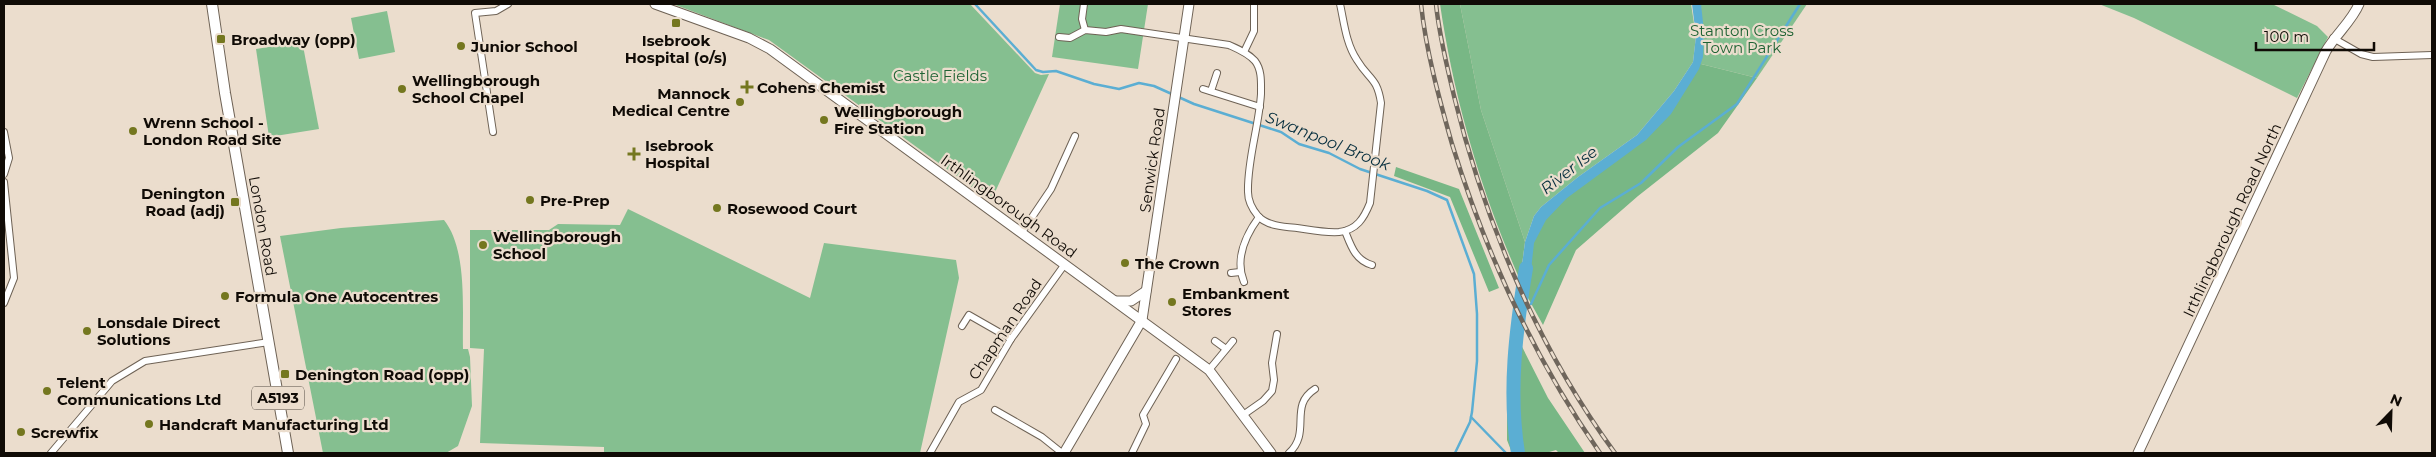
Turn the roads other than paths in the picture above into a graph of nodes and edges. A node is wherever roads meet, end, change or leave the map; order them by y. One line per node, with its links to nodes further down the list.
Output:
1 (212, 4): 41 (main road, London Road / A5193)
2 (508, 4): 20 (street)
3 (655, 4): 26 (main road, Irthlingborough Road)
4 (1084, 4): 9 (street)
5 (1188, 4): 12 (main road, Senwick Road)
6 (1254, 4): 13 (street)
7 (1340, 4): 25 (street)
8 (2359, 4): 11 (main road, Irthlingborough Road North)
9 (1086, 30): 10 (street); 12 (street)
10 (1059, 37)
11 (2333, 38): 14 (street); 56 (main road, Irthlingborough Road North)
12 (1184, 39): 13 (street); 32 (main road, Senwick Road)
13 (1244, 52): 18 (street)
14 (2432, 55)
15 (1218, 73): 17 (street)
16 (1203, 89): 17 (street)
17 (1211, 91): 18 (street)
18 (1260, 110): 24 (street)
19 (4, 132): 22 (street)
20 (493, 132)
21 (1075, 136): 26 (street)
22 (4, 174)
23 (4, 182): 34 (street)
24 (1259, 217): 25 (street); 29 (street)
25 (1345, 231): 28 (street)
26 (1022, 232): 27 (main road, Irthlingborough Road)
27 (1065, 264): 33 (main road, Irthlingborough Road); 38 (street, Chapman Road)
28 (1372, 265)
29 (1240, 272): 30 (street); 31 (street)
30 (1231, 273)
31 (1244, 282)
32 (1146, 291): 33 (main road); 35 (main road, Senwick Road)
33 (1110, 300): 35 (main road, Irthlingborough Road)
34 (4, 303)
35 (1142, 320): 44 (main road, Irthlingborough Road); 52 (main road)
36 (962, 326): 38 (street)
37 (1277, 334): 47 (street)
38 (1011, 339): 51 (street, Chapman Road)
39 (1215, 341): 42 (street)
40 (1233, 341): 42 (street)
41 (269, 342): 49 (street); 50 (main road, London Road / A5193)
42 (1226, 349): 44 (street)
43 (1176, 359): 53 (street)
44 (1209, 370): 47 (main road, Irthlingborough Road)
45 (1315, 389): 55 (street)
46 (995, 410): 52 (street)
47 (1243, 414): 54 (main road, Irthlingborough Road)
48 (923, 449): 51 (street)
49 (51, 453)
50 (288, 453)
51 (930, 453)
52 (1063, 453)
53 (1132, 453)
54 (1271, 453)
55 (1289, 453)
56 (2138, 453)

